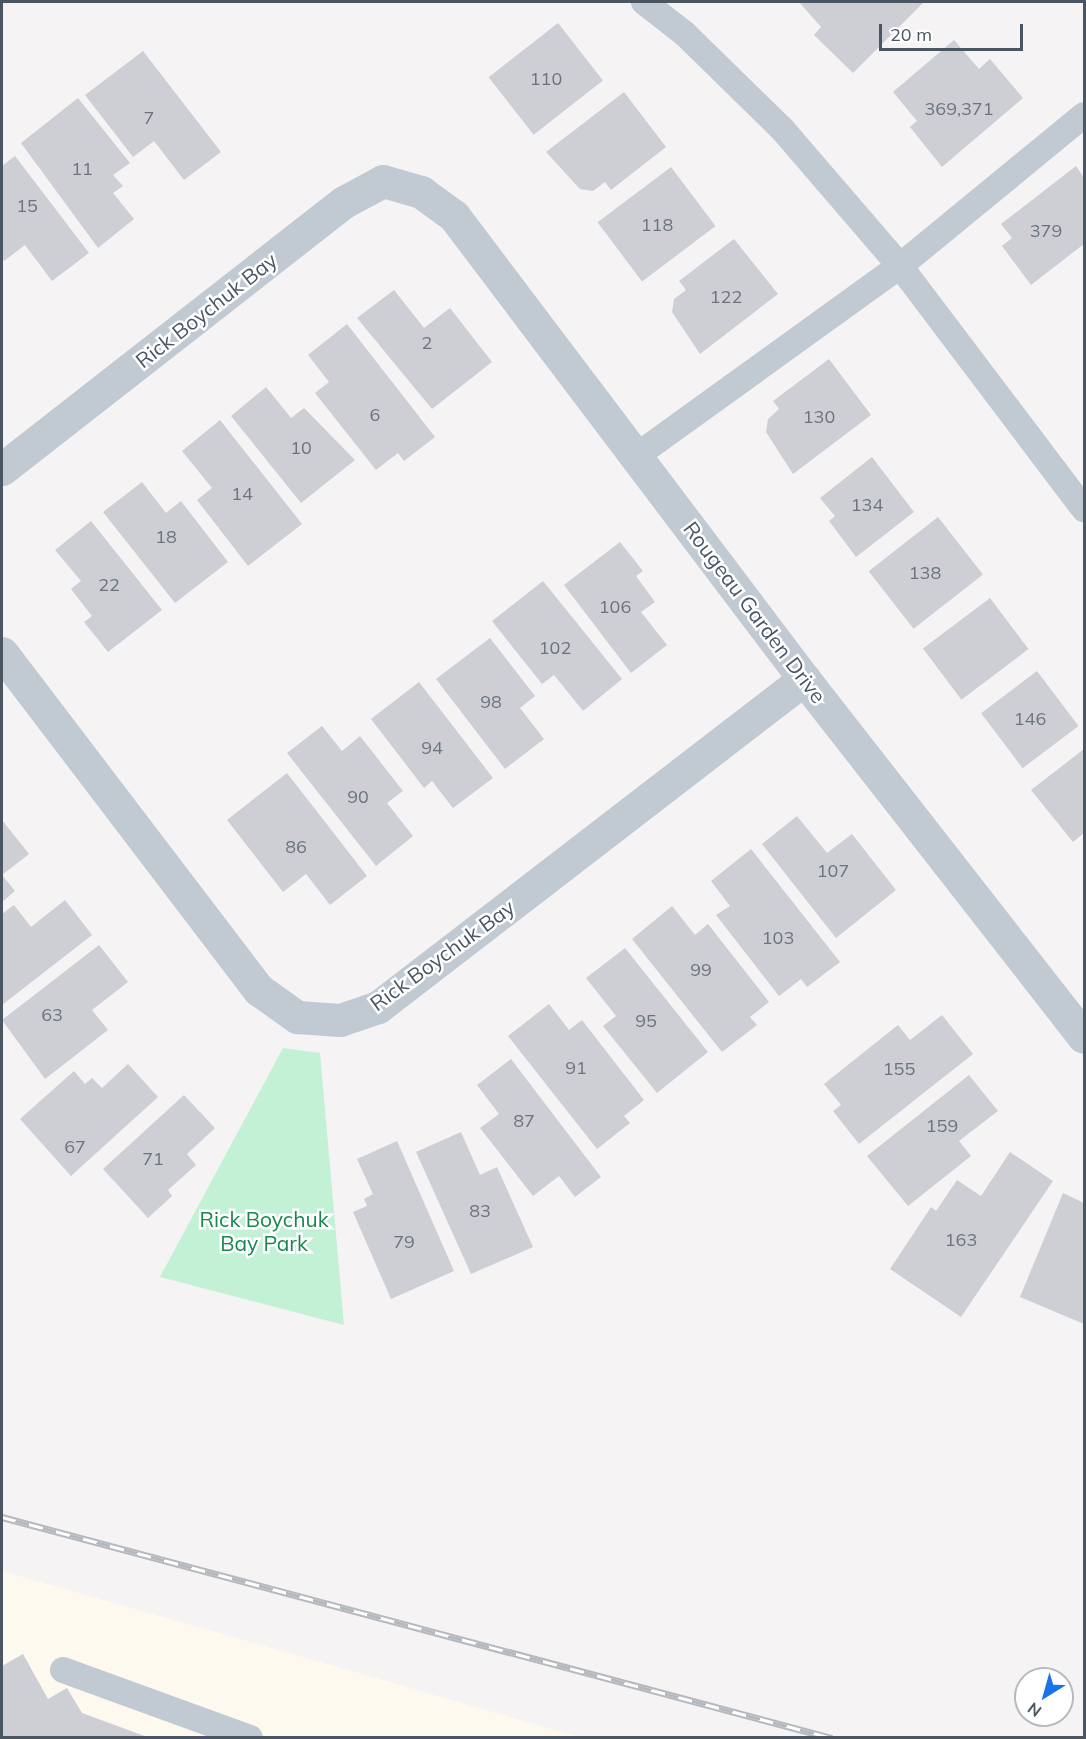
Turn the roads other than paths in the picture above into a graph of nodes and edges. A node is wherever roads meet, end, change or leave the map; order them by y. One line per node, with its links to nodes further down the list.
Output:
1 (644, 2): 4 (lane)
2 (1084, 115): 4 (lane)
3 (421, 192): 5 (street, Rougeau Garden Drive); 6 (street, Rick Boychuk Bay)
4 (900, 266): 5 (lane); 7 (lane)
5 (639, 454): 9 (street, Rougeau Garden Drive)
6 (2, 469)
7 (1084, 508)
8 (2, 653): 9 (street, Rick Boychuk Bay)
9 (804, 679): 10 (street, Rougeau Garden Drive)
10 (1084, 1037)
11 (63, 1670): 12 (lane)
12 (250, 1737)

